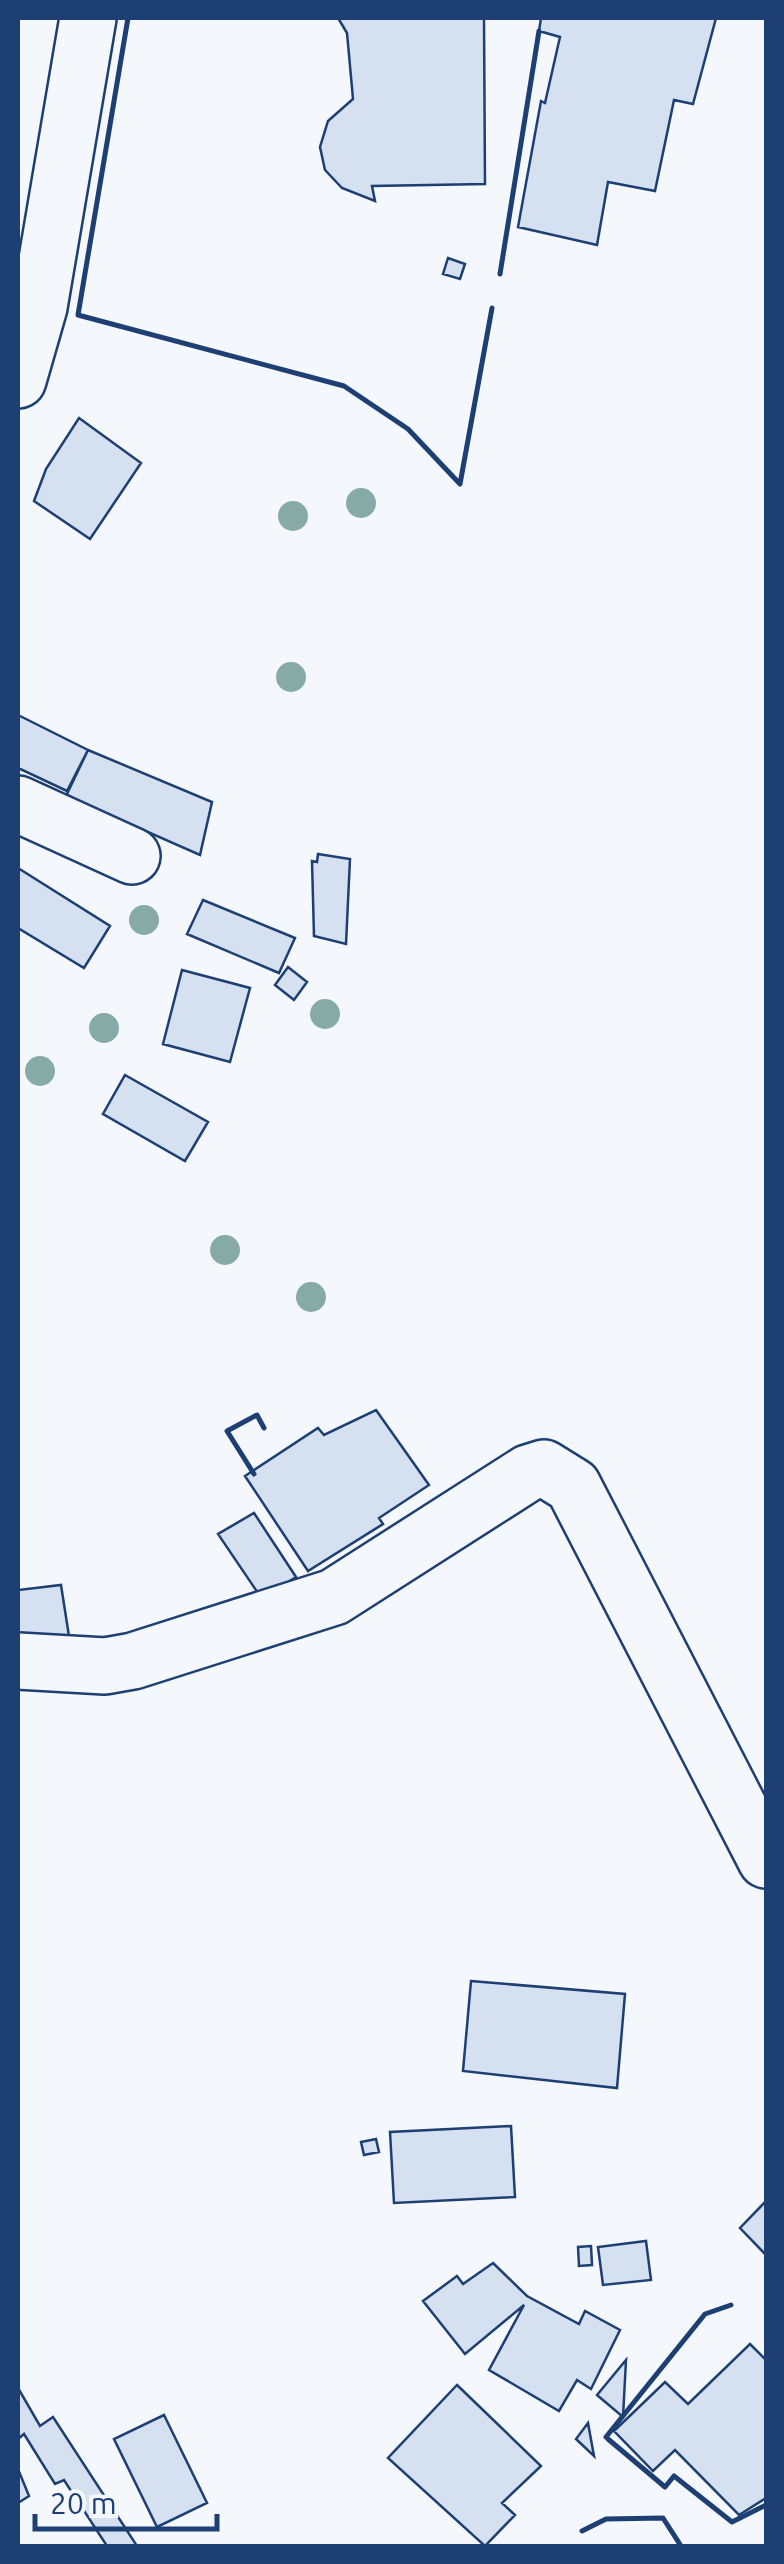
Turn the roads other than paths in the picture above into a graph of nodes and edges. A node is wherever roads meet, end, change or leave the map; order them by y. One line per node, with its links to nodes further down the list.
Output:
1 (88, 18): 2 (street)
2 (18, 380)
3 (18, 804): 4 (street)
4 (132, 856)
5 (18, 1661): 6 (street)
6 (766, 1860)

